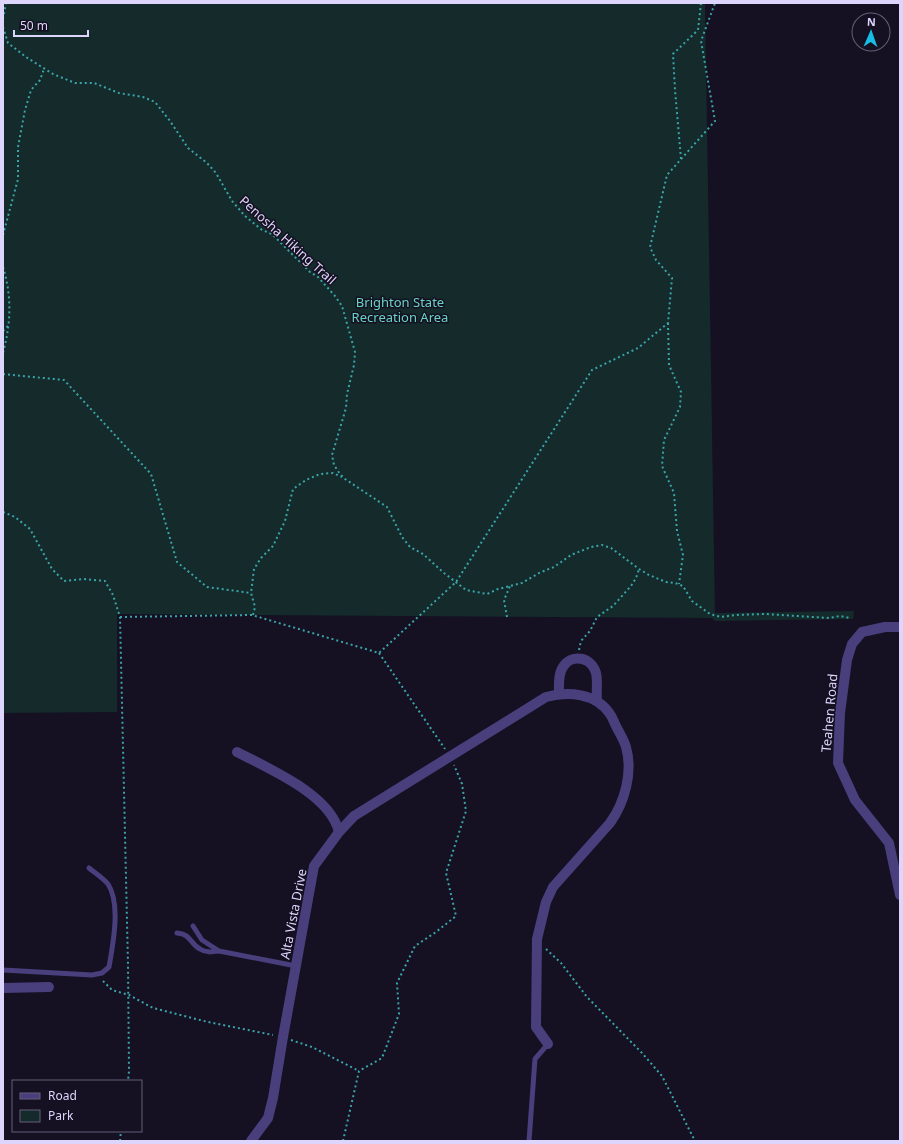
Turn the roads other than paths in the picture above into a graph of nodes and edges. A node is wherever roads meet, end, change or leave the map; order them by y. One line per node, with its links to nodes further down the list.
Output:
1 (900, 627): 7 (street, Teahen Road)
2 (559, 694): 3 (street, Alta Vista Drive); 3 (street); 5 (street, Alta Vista Drive)
3 (597, 701): 15 (street, Alta Vista Drive)
4 (237, 752): 5 (street)
5 (339, 832): 11 (street, Alta Vista Drive)
6 (89, 868): 12 (lane)
7 (900, 895)
8 (193, 926): 10 (lane)
9 (177, 933): 10 (lane)
10 (219, 951): 11 (lane)
11 (296, 966): 16 (street, Alta Vista Drive)
12 (3, 970)
13 (48, 987): 14 (street)
14 (3, 988)
15 (548, 1044): 17 (lane)
16 (251, 1141)
17 (528, 1141)

